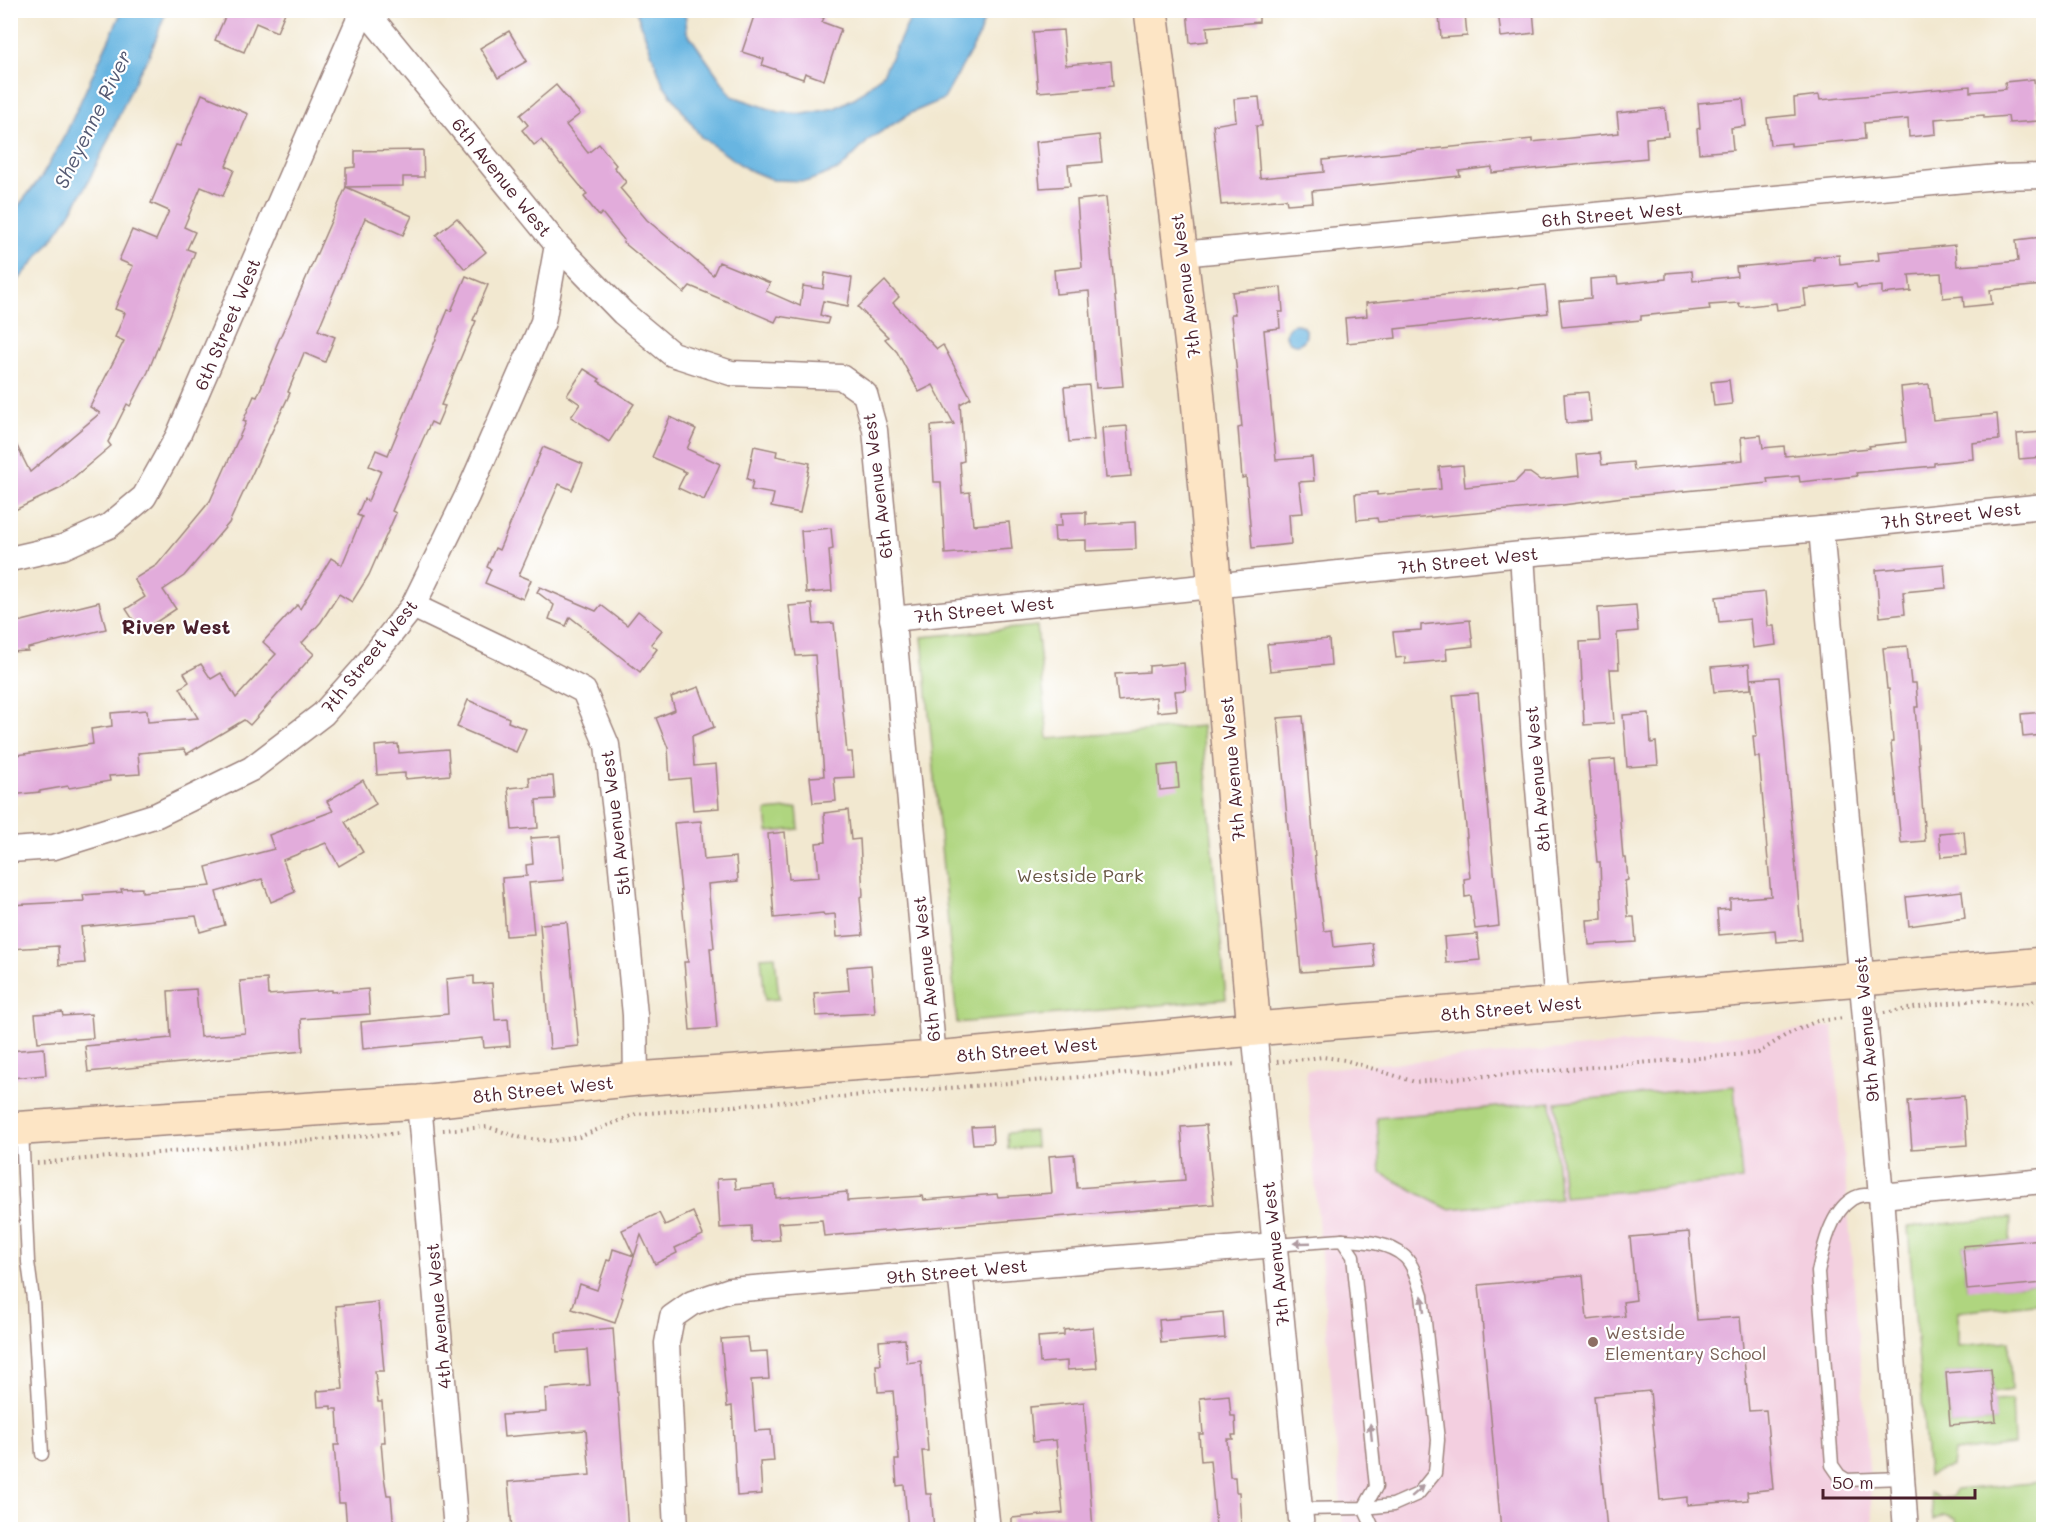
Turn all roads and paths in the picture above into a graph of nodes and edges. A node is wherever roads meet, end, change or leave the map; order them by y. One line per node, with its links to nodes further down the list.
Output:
1 (364, 10): 4 (street, 6th Avenue West); 9 (street, 6th Street West)
2 (1151, 10): 5 (street, 7th Avenue West)
3 (2043, 176): 5 (street, 6th Street West)
4 (557, 245): 11 (street, 7th Street West); 12 (street, 6th Avenue West)
5 (1181, 254): 10 (street, 7th Avenue West)
6 (2043, 506): 7 (street, 7th Street West)
7 (1821, 529): 8 (street, 7th Street West); 15 (street, 9th Avenue West)
8 (1522, 554): 10 (street, 7th Street West); 17 (street, 8th Avenue West)
9 (10, 559)
10 (1215, 585): 12 (street, 7th Street West); 19 (street, 7th Avenue West)
11 (413, 606): 13 (street, 7th Street West); 22 (street, 5th Avenue West)
12 (892, 619): 20 (street, 6th Avenue West)
13 (10, 850)
14 (2043, 964): 15 (street, 8th Street West)
15 (1861, 978): 17 (street, 8th Street West); 18 (street, 9th Avenue West)
16 (2043, 998): 18 (path)
17 (1557, 1004): 19 (street, 8th Street West)
18 (1864, 1016): 21 (path); 27 (street, 9th Avenue West)
19 (1254, 1029): 20 (street, 8th Street West); 21 (street, 7th Avenue West)
20 (934, 1058): 22 (street, 8th Street West)
21 (1257, 1063): 23 (path); 29 (street, 7th Avenue West)
22 (636, 1079): 23 (street, 8th Street West)
23 (420, 1116): 24 (street, 8th Street West); 25 (path); 35 (street, 4th Avenue West)
24 (16, 1129): 25 (lane)
25 (24, 1164): 31 (lane)
26 (2043, 1181): 27 (street)
27 (1881, 1196): 32 (street, 9th Avenue West); 32 (lane)
28 (1342, 1240): 29 (lane, one-way to 29); 33 (lane, one-way to 28); 33 (lane, one-way to 28)
29 (1275, 1245): 30 (street, 9th Street West); 34 (street, 7th Avenue West)
30 (960, 1270): 36 (street, 9th Street West); 37 (street)
31 (42, 1454)
32 (1902, 1478): 39 (street, 9th Avenue West)
33 (1364, 1508): 34 (lane); 38 (lane)
34 (1301, 1519)
35 (456, 1530)
36 (676, 1530)
37 (988, 1530)
38 (1374, 1530)
39 (1906, 1530)

